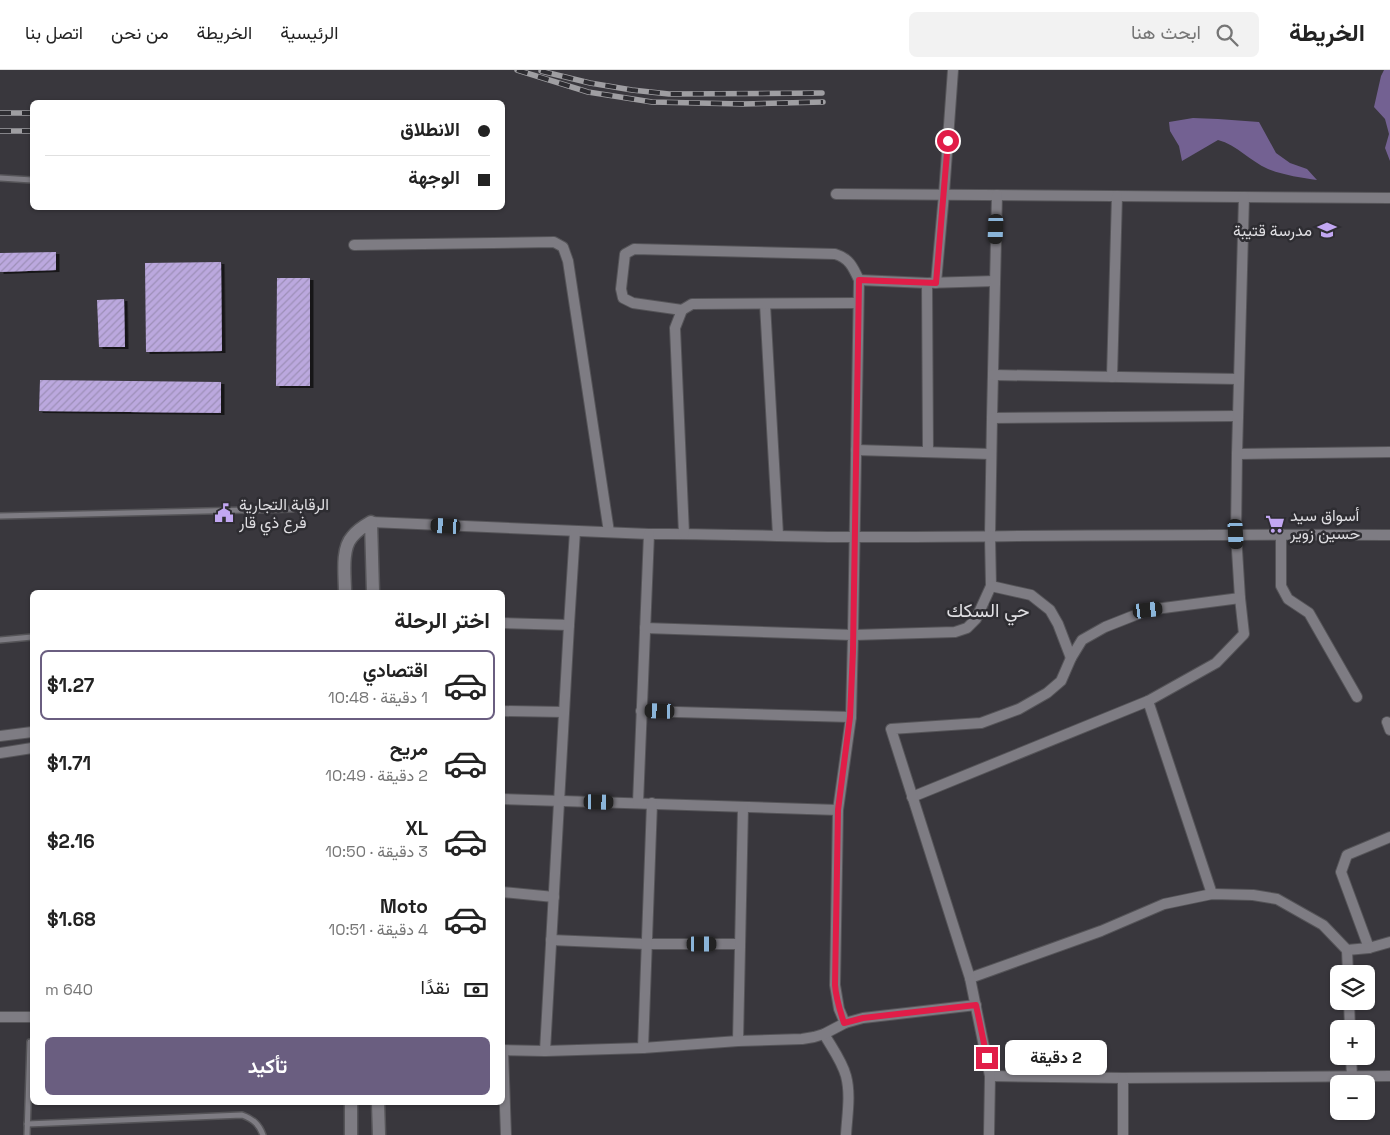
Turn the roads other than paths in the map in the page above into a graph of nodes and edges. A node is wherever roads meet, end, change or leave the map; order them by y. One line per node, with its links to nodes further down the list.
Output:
1 (953, 70): 5 (street)
2 (0, 178): 3 (lane)
3 (30, 180)
4 (836, 194): 5 (street)
5 (944, 194): 6 (street); 13 (street)
6 (997, 195): 7 (street); 12 (street)
7 (1118, 196): 8 (street); 18 (street)
8 (1244, 196): 9 (street); 19 (street)
9 (1390, 198)
10 (354, 245): 31 (street)
11 (859, 280): 13 (street); 14 (street); 16 (street)
12 (995, 281): 13 (street); 17 (street)
13 (931, 283): 23 (street)
14 (858, 303): 15 (street); 22 (street)
15 (765, 304): 16 (street); 36 (street)
16 (682, 310): 33 (street)
17 (993, 375): 18 (street); 21 (street)
18 (1112, 377): 19 (street)
19 (1239, 379): 20 (street)
20 (1238, 416): 21 (street); 26 (street)
21 (992, 418): 25 (street)
22 (856, 450): 23 (street); 39 (street)
23 (928, 452): 25 (street)
24 (1390, 452): 26 (street)
25 (991, 454): 37 (street)
26 (1237, 454): 34 (street)
27 (292, 509): 28 (lane)
28 (0, 516)
29 (371, 522): 30 (street); 41 (street); 42 (street)
30 (575, 531): 31 (street); 45 (street)
31 (608, 532): 32 (street)
32 (649, 534): 33 (street); 46 (street)
33 (684, 534): 36 (street)
34 (1236, 534): 35 (street); 37 (street); 43 (street)
35 (1281, 534): 38 (street); 51 (street)
36 (778, 535): 39 (street)
37 (990, 536): 39 (street); 40 (street)
38 (1390, 536)
39 (855, 537): 47 (street)
40 (991, 586): 47 (street); 50 (street)
41 (345, 590)
42 (372, 590)
43 (1240, 598): 50 (street); 52 (street)
44 (505, 623): 45 (street)
45 (569, 625): 55 (street)
46 (645, 628): 47 (street); 54 (street)
47 (853, 635): 56 (street)
48 (30, 637): 49 (lane)
49 (0, 640)
50 (1071, 658): 61 (street)
51 (1356, 697)
52 (1148, 701): 61 (street); 70 (street)
53 (505, 711): 55 (street)
54 (641, 711): 56 (street); 64 (street)
55 (564, 712): 63 (street)
56 (850, 717): 67 (street)
57 (30, 732): 58 (street)
58 (0, 736)
59 (30, 748): 60 (street)
60 (0, 753)
61 (912, 797): 79 (street)
62 (505, 798): 63 (street)
63 (559, 801): 64 (street); 71 (street)
64 (638, 803): 65 (street)
65 (652, 803): 66 (street); 74 (street)
66 (743, 806): 67 (street); 75 (street)
67 (838, 810): 83 (street)
68 (1390, 837): 76 (street)
69 (505, 892): 71 (street)
70 (1212, 894): 77 (street); 79 (street)
71 (554, 898): 72 (street)
72 (552, 940): 74 (street); 89 (street)
73 (1390, 942): 76 (street)
74 (646, 944): 75 (street); 87 (street)
75 (740, 944): 85 (street)
76 (1369, 948): 77 (street)
77 (1347, 950): 78 (street)
78 (1348, 965)
79 (970, 978): 80 (street)
80 (976, 1005): 83 (street); 90 (street)
81 (30, 1017): 82 (street)
82 (0, 1018)
83 (844, 1023): 84 (street)
84 (824, 1034): 85 (street); 104 (street)
85 (738, 1041): 87 (street)
86 (30, 1042): 98 (lane)
87 (643, 1048): 89 (street)
88 (505, 1050): 89 (street)
89 (546, 1051)
90 (990, 1076): 94 (street); 105 (street)
91 (1375, 1076): 92 (street)
92 (1390, 1076)
93 (1330, 1077): 94 (street)
94 (1123, 1078): 106 (street)
95 (351, 1105): 101 (street)
96 (378, 1105): 102 (street)
97 (505, 1105): 103 (street)
98 (28, 1124): 99 (lane); 100 (lane)
99 (27, 1135)
100 (263, 1135)
101 (351, 1135)
102 (379, 1135)
103 (506, 1135)
104 (846, 1135)
105 (988, 1135)
106 (1123, 1135)

